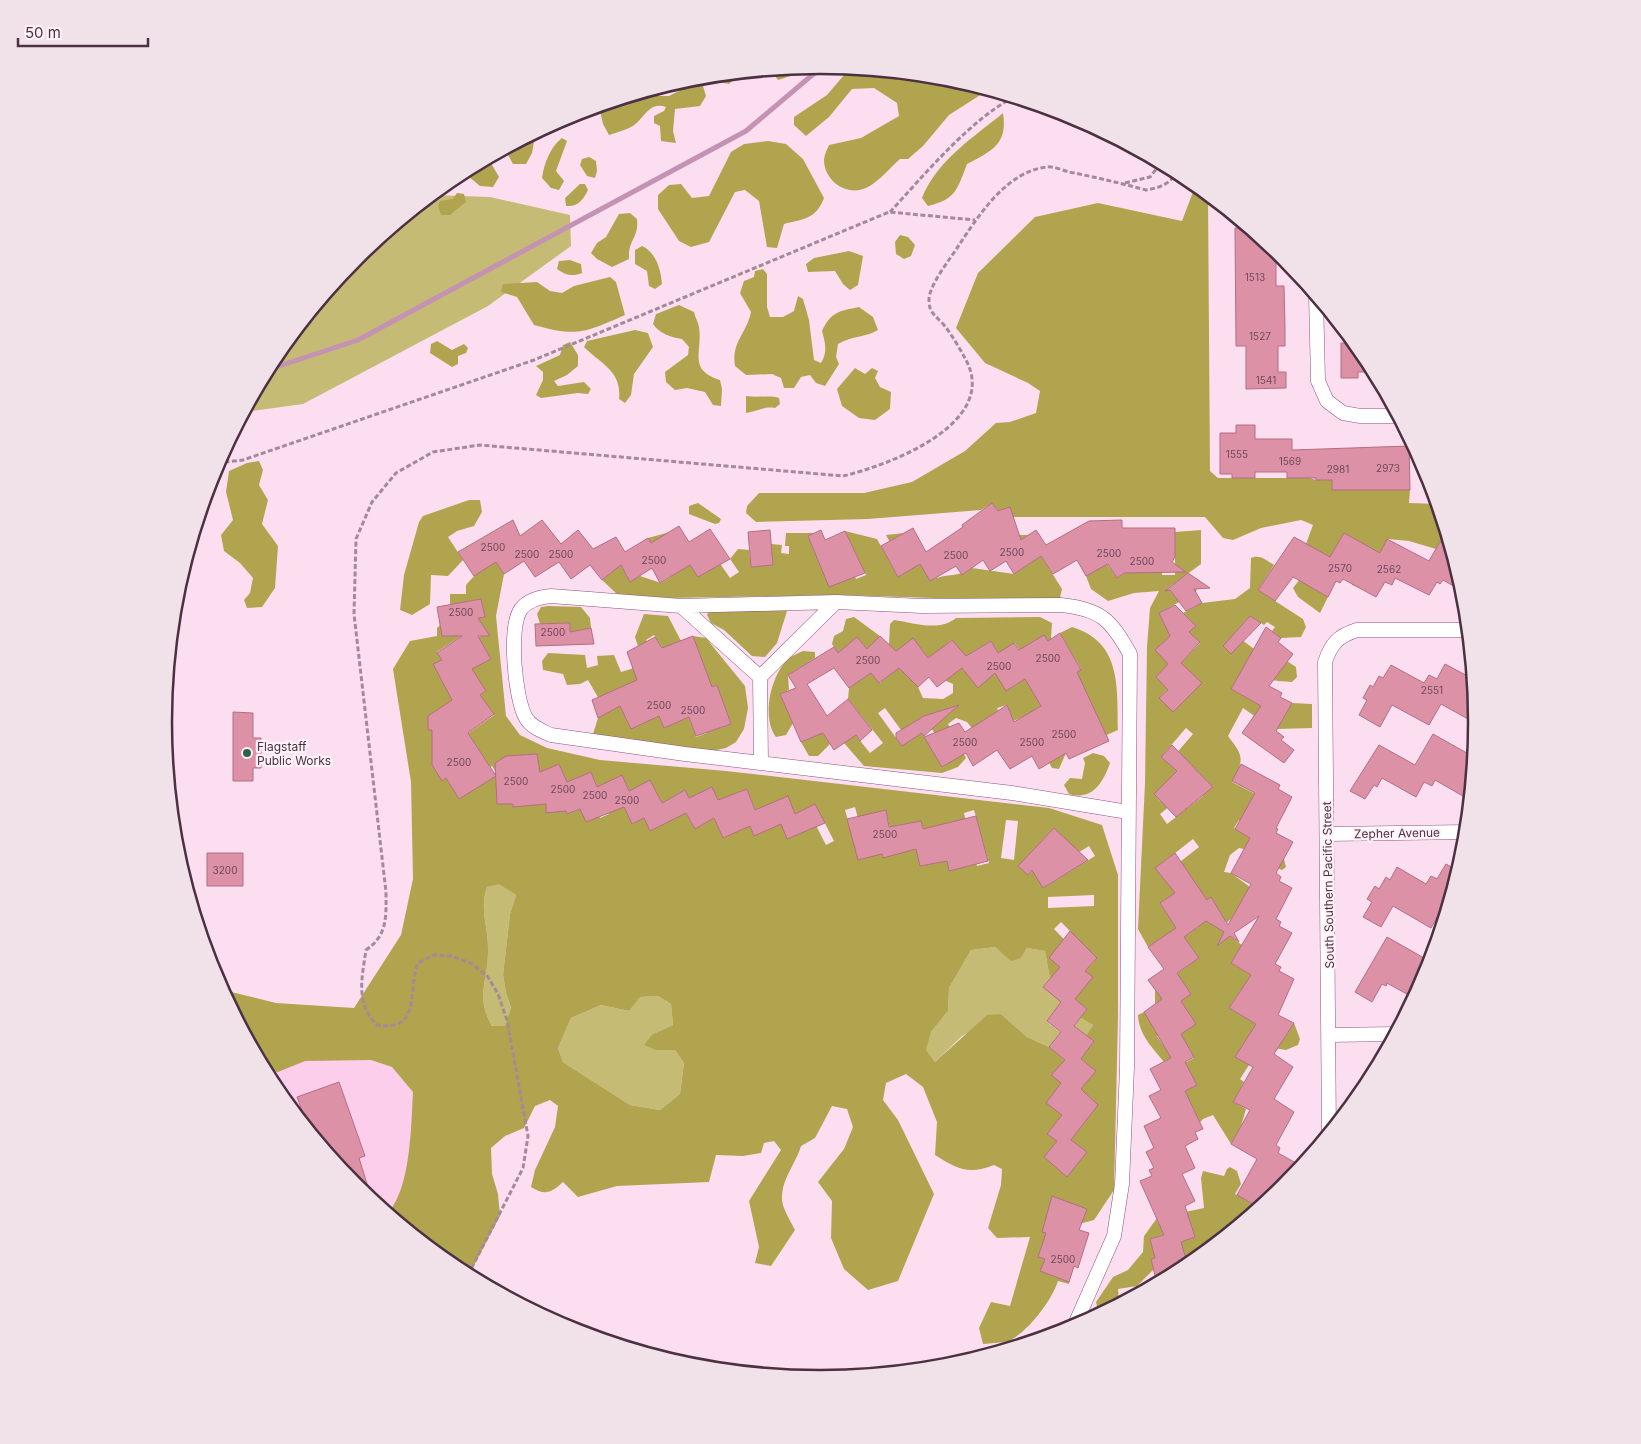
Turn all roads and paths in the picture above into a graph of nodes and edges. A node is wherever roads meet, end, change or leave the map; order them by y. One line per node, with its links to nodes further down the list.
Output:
1 (1007, 102): 5 (path)
2 (1158, 169): 4 (path)
3 (1173, 178): 4 (path)
4 (1123, 184): 6 (path)
5 (889, 212): 6 (path); 9 (path)
6 (976, 220): 21 (path)
7 (1316, 305): 8 (street)
8 (1392, 416)
9 (227, 462)
10 (836, 602): 11 (street); 13 (street); 15 (street)
11 (680, 606): 13 (street); 14 (street)
12 (1462, 630): 17 (street, South Southern Pacific Street)
13 (760, 676): 14 (street)
14 (760, 762): 15 (street)
15 (1128, 812): 22 (street)
16 (1459, 832): 17 (street, Zepher Avenue)
17 (1327, 834): 19 (street, South Southern Pacific Street)
18 (1388, 1034): 19 (street)
19 (1329, 1035): 20 (street, South Southern Pacific Street)
20 (1329, 1124)
21 (472, 1268)
22 (1079, 1316)

